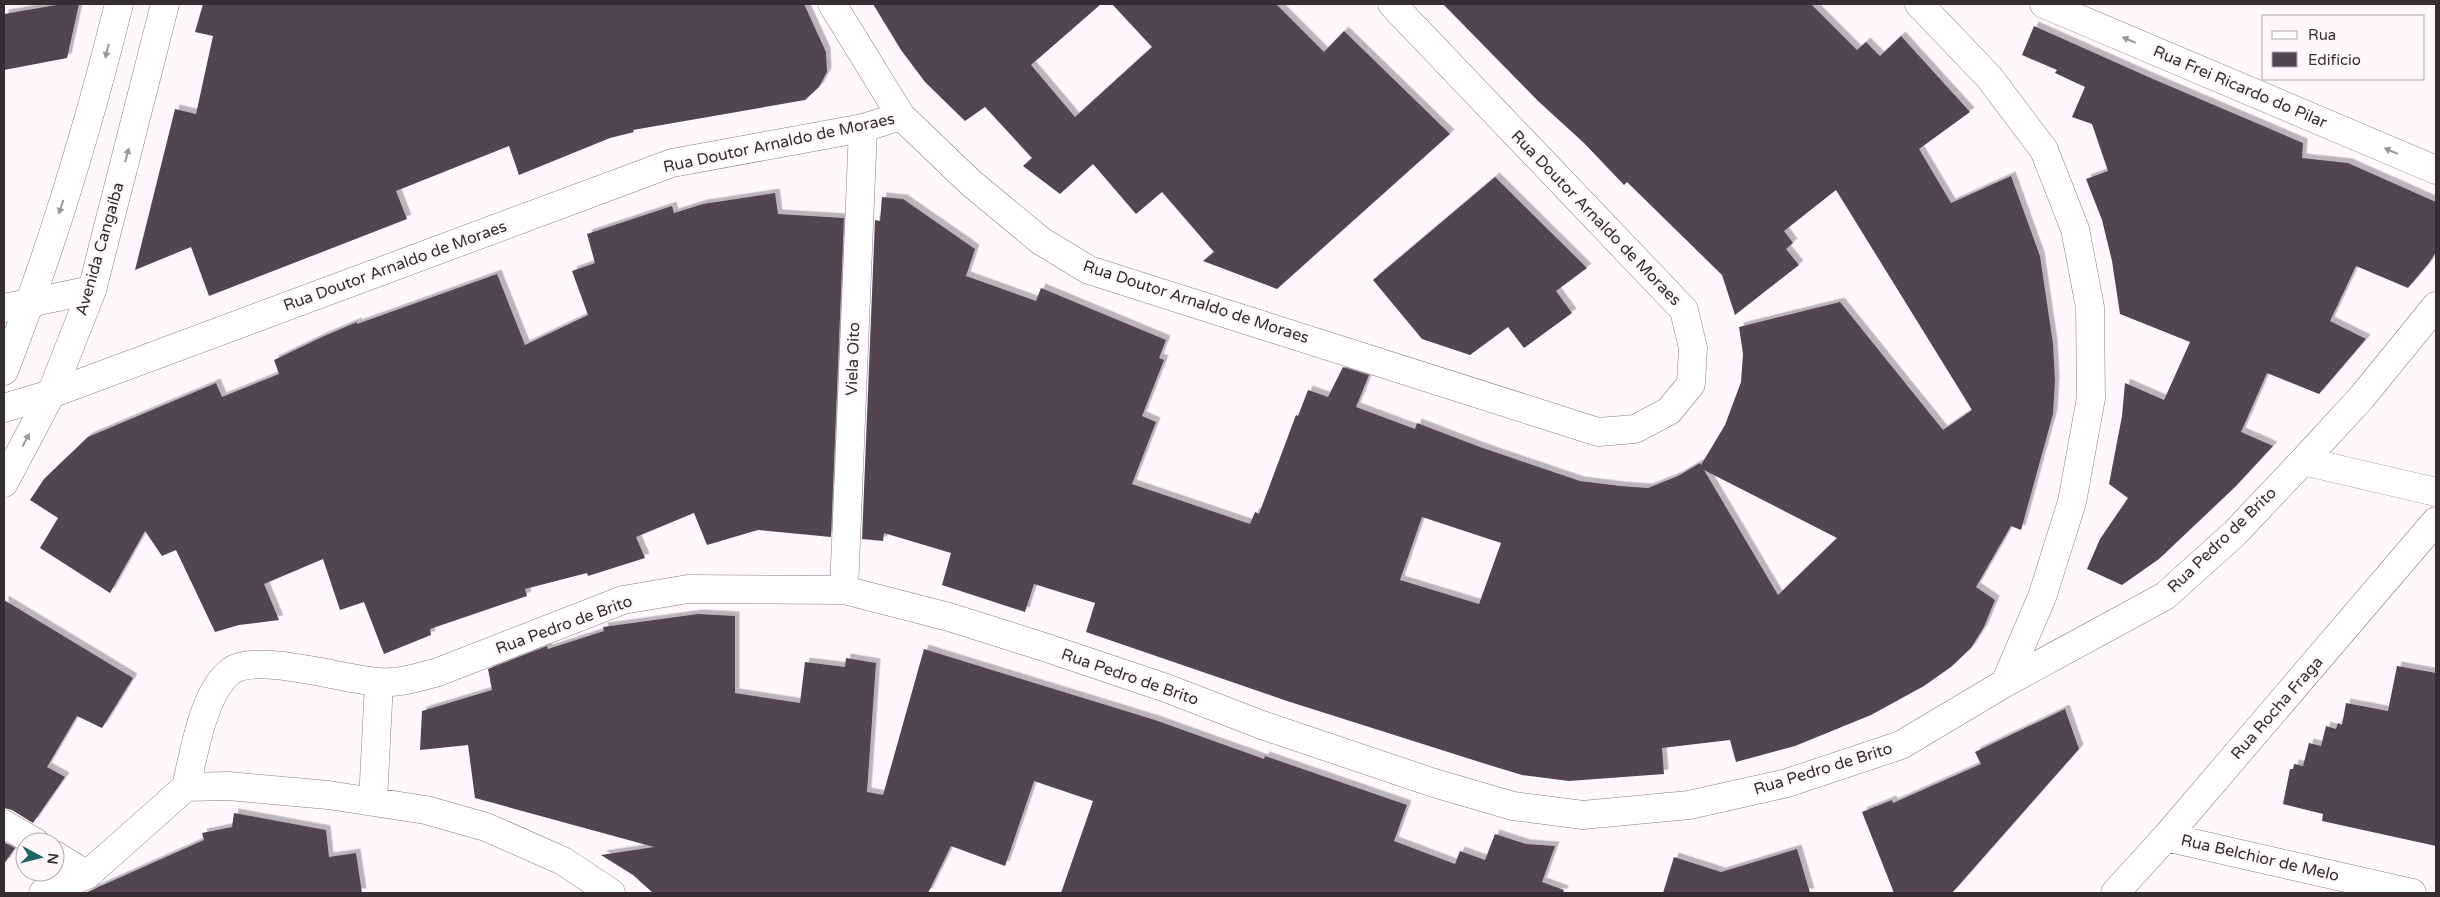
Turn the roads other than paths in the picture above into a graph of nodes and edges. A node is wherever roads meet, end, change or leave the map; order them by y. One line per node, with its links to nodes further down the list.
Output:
1 (119, 4): 11 (street, one-way to 11)
2 (164, 4): 10 (street, Avenida Cangaíba, one-way to 2)
3 (832, 4): 7 (street)
4 (1392, 4): 7 (street, Rua Doutor Arnaldo de Moraes)
5 (1919, 4): 23 (street)
6 (2044, 4): 9 (street, Rua Frei Ricardo do Pilar, one-way to 6)
7 (901, 116): 8 (street, Rua Doutor Arnaldo de Moraes)
8 (863, 128): 15 (street, Rua Doutor Arnaldo de Moraes); 21 (street, Viela Oito)
9 (2436, 170)
10 (92, 290): 11 (street); 15 (street, Avenida Cangaíba)
11 (31, 302): 13 (street); 14 (street)
12 (2436, 306): 17 (street, Rua Pedro de Brito)
13 (4, 308)
14 (4, 370)
15 (51, 394): 16 (street, Rua Doutor Arnaldo de Moraes); 18 (street, Avenida Cangaíba, one-way to 15)
16 (4, 408)
17 (2303, 461): 19 (street); 23 (street, Rua Pedro de Brito)
18 (4, 483)
19 (2436, 492)
20 (2436, 521): 28 (street, Rua Rocha Fraga)
21 (844, 590): 22 (street, Rua Pedro de Brito); 23 (street, Rua Pedro de Brito)
22 (379, 683): 24 (street, Rua Pedro de Brito); 25 (street)
23 (2005, 683)
24 (186, 787): 25 (street); 30 (street)
25 (373, 801): 32 (street)
26 (4, 824): 27 (street)
27 (18, 832)
28 (2166, 837): 33 (street, Rua Rocha Fraga); 34 (street, Rua Belchior de Melo)
29 (65, 861): 30 (street)
30 (87, 875): 31 (street)
31 (43, 893)
32 (612, 893)
33 (2115, 893)
34 (2412, 893)

